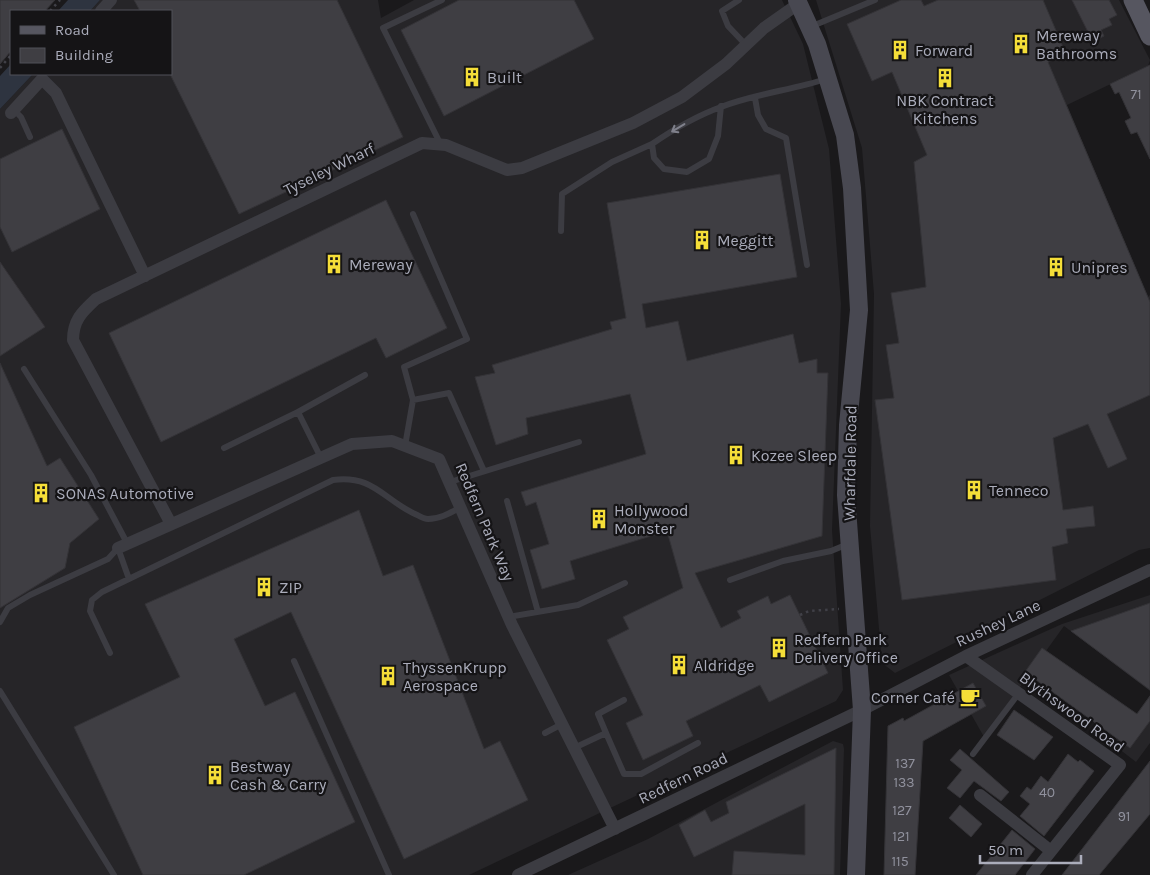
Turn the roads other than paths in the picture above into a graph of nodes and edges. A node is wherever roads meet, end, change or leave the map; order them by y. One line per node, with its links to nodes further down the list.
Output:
1 (111, 0): 7 (street)
2 (442, 0): 17 (lane)
3 (739, 0): 10 (lane)
4 (875, 0): 8 (lane)
5 (1133, 0): 9 (main road)
6 (798, 2): 8 (main road, Wharfdale Road); 10 (street, Tyseley Wharf)
7 (103, 10)
8 (809, 27): 12 (main road, Wharfdale Road)
9 (1150, 36)
10 (746, 45): 17 (street, Tyseley Wharf)
11 (44, 76): 15 (street); 22 (street)
12 (827, 78): 13 (lane); 36 (main road, Wharfdale Road)
13 (755, 98): 14 (lane); 21 (lane)
14 (721, 106): 18 (lane, one-way to 18); 18 (lane)
15 (12, 112): 16 (lane)
16 (30, 137)
17 (440, 143): 22 (street, Tyseley Wharf)
18 (652, 144): 20 (lane)
19 (413, 214): 25 (lane)
20 (561, 231)
21 (807, 265)
22 (145, 276): 35 (street, Tyseley Wharf)
23 (24, 369): 37 (lane)
24 (365, 375): 26 (lane)
25 (414, 400): 28 (lane); 31 (lane)
26 (298, 412): 29 (lane); 30 (lane)
27 (579, 442): 31 (lane)
28 (405, 446): 30 (street, Redfern Park Way); 32 (street, Redfern Park Way)
29 (224, 448)
30 (321, 458): 35 (street, Redfern Park Way)
31 (484, 471): 32 (lane)
32 (450, 482): 34 (street, Redfern Park Way)
33 (506, 501): 42 (lane)
34 (460, 507): 39 (lane); 43 (street, Redfern Park Way)
35 (171, 524): 37 (street, Redfern Park Way)
36 (850, 544): 40 (lane); 51 (main road, Wharfdale Road)
37 (122, 546): 39 (lane); 44 (lane)
38 (1150, 570): 46 (street, Rushey Lane)
39 (129, 579): 45 (lane)
40 (730, 580)
41 (624, 583): 42 (lane)
42 (538, 612): 43 (lane)
43 (508, 617): 52 (street, Redfern Park Way)
44 (0, 622)
45 (110, 653)
46 (966, 656): 49 (street, Blythswood Road); 51 (street, Rushey Lane)
47 (294, 661): 62 (lane)
48 (0, 691): 61 (lane)
49 (1019, 693): 57 (lane); 60 (street, Blythswood Road)
50 (624, 700): 54 (lane)
51 (862, 710): 59 (street, Redfern Road); 64 (main road, Wharfdale Road)
52 (562, 724): 53 (lane); 56 (street, Redfern Park Way)
53 (544, 733)
54 (606, 733): 55 (lane); 56 (lane)
55 (698, 743)
56 (574, 748): 59 (street, Redfern Park Way)
57 (973, 754)
58 (980, 795): 60 (street)
59 (615, 829): 63 (street, Redfern Road)
60 (1051, 851): 65 (street, Blythswood Road)
61 (114, 875)
62 (388, 875)
63 (518, 875)
64 (856, 875)
65 (1032, 875)

